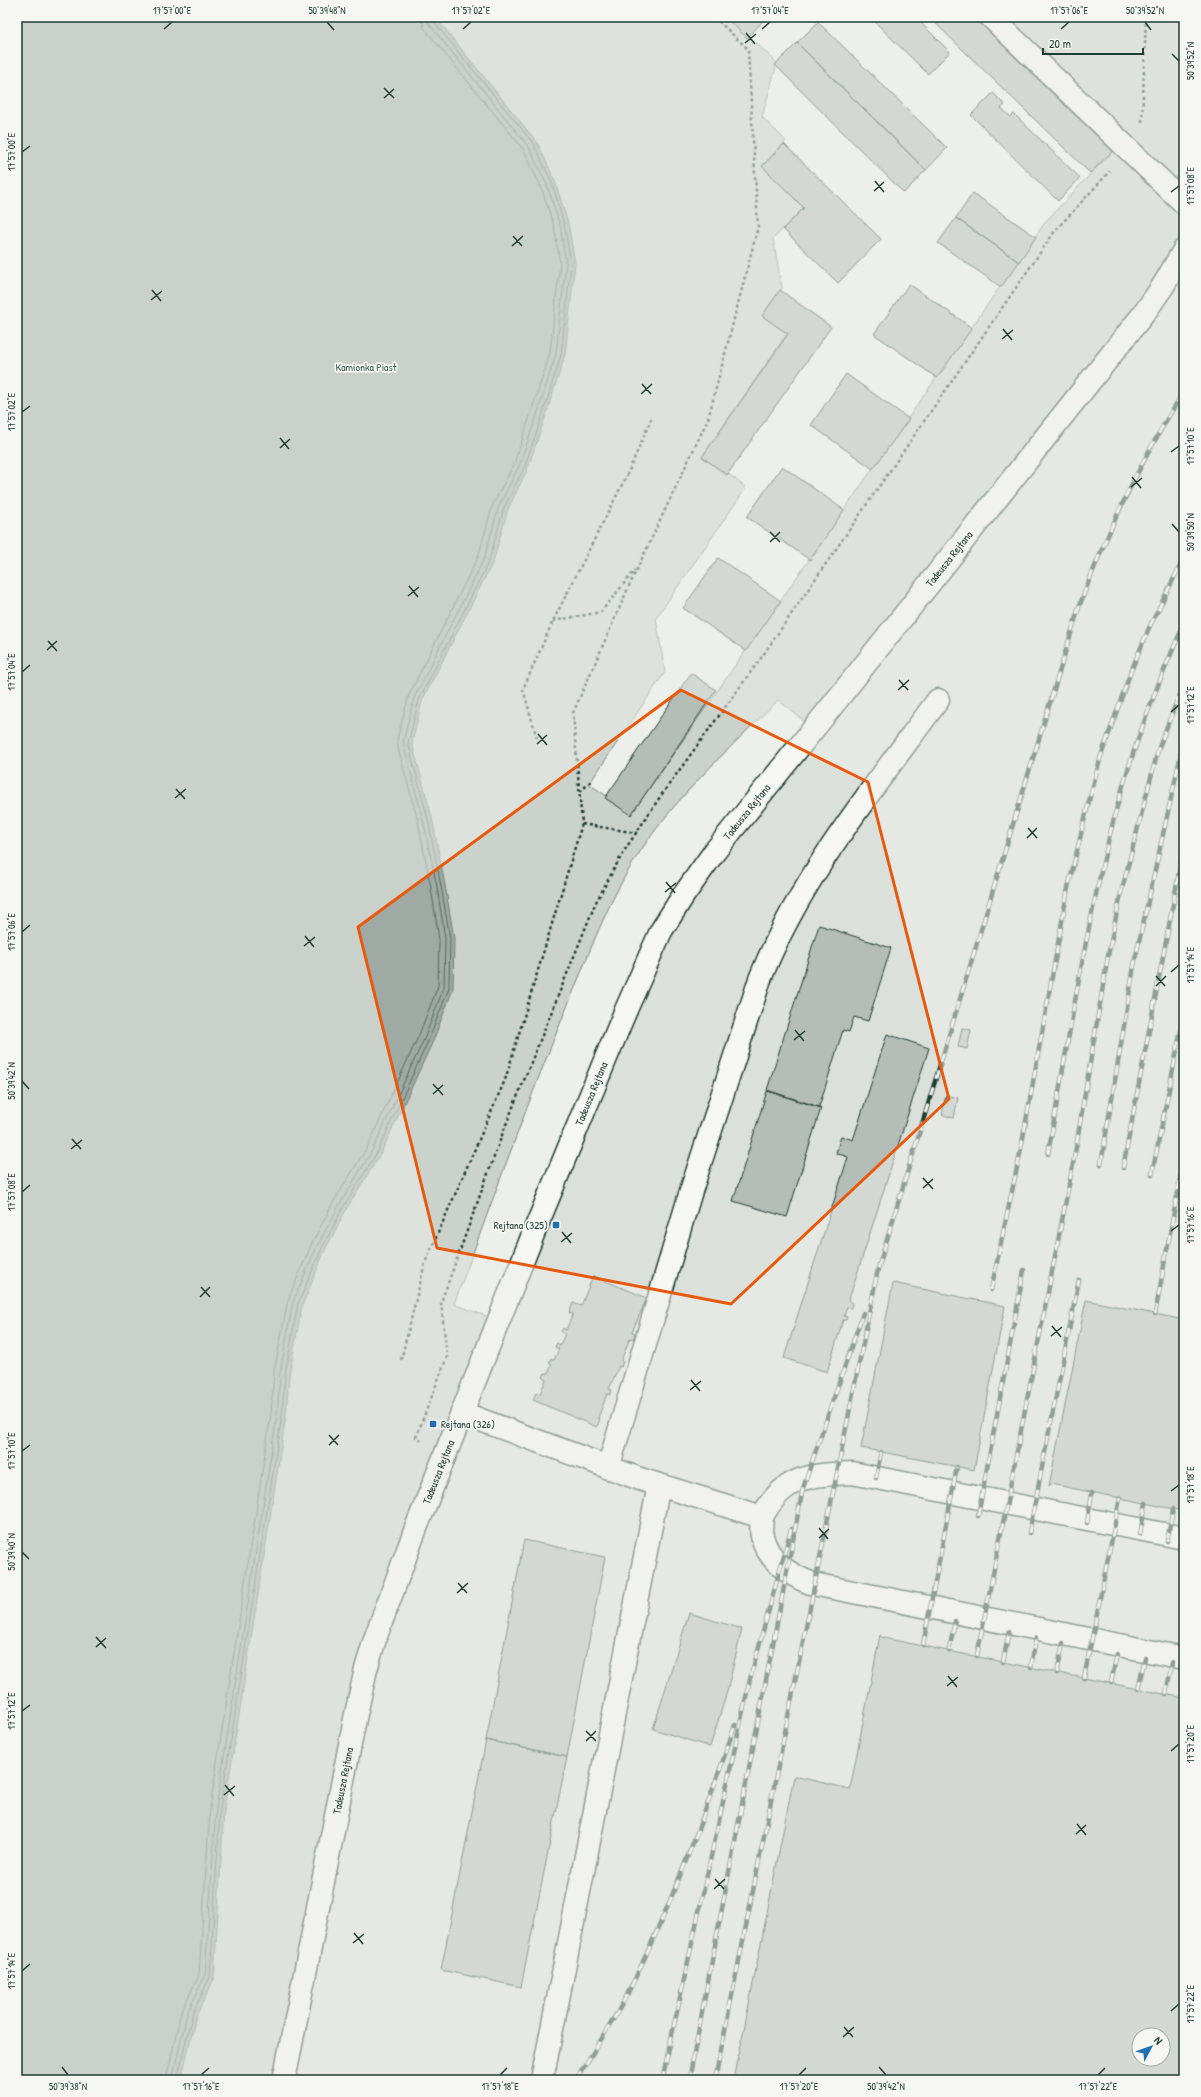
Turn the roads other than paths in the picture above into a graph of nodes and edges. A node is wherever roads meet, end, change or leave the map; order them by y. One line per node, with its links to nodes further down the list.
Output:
1 (991, 17): 2 (street)
2 (1184, 203)
3 (1184, 250): 5 (street, Tadeusza Rejtana)
4 (938, 700): 6 (street)
5 (462, 1413): 6 (street); 11 (street, Tadeusza Rejtana)
6 (608, 1468): 7 (street)
7 (658, 1485): 8 (street); 12 (street)
8 (762, 1517): 9 (street); 10 (street)
9 (1184, 1538)
10 (1184, 1658)
11 (284, 2080)
12 (542, 2080)

